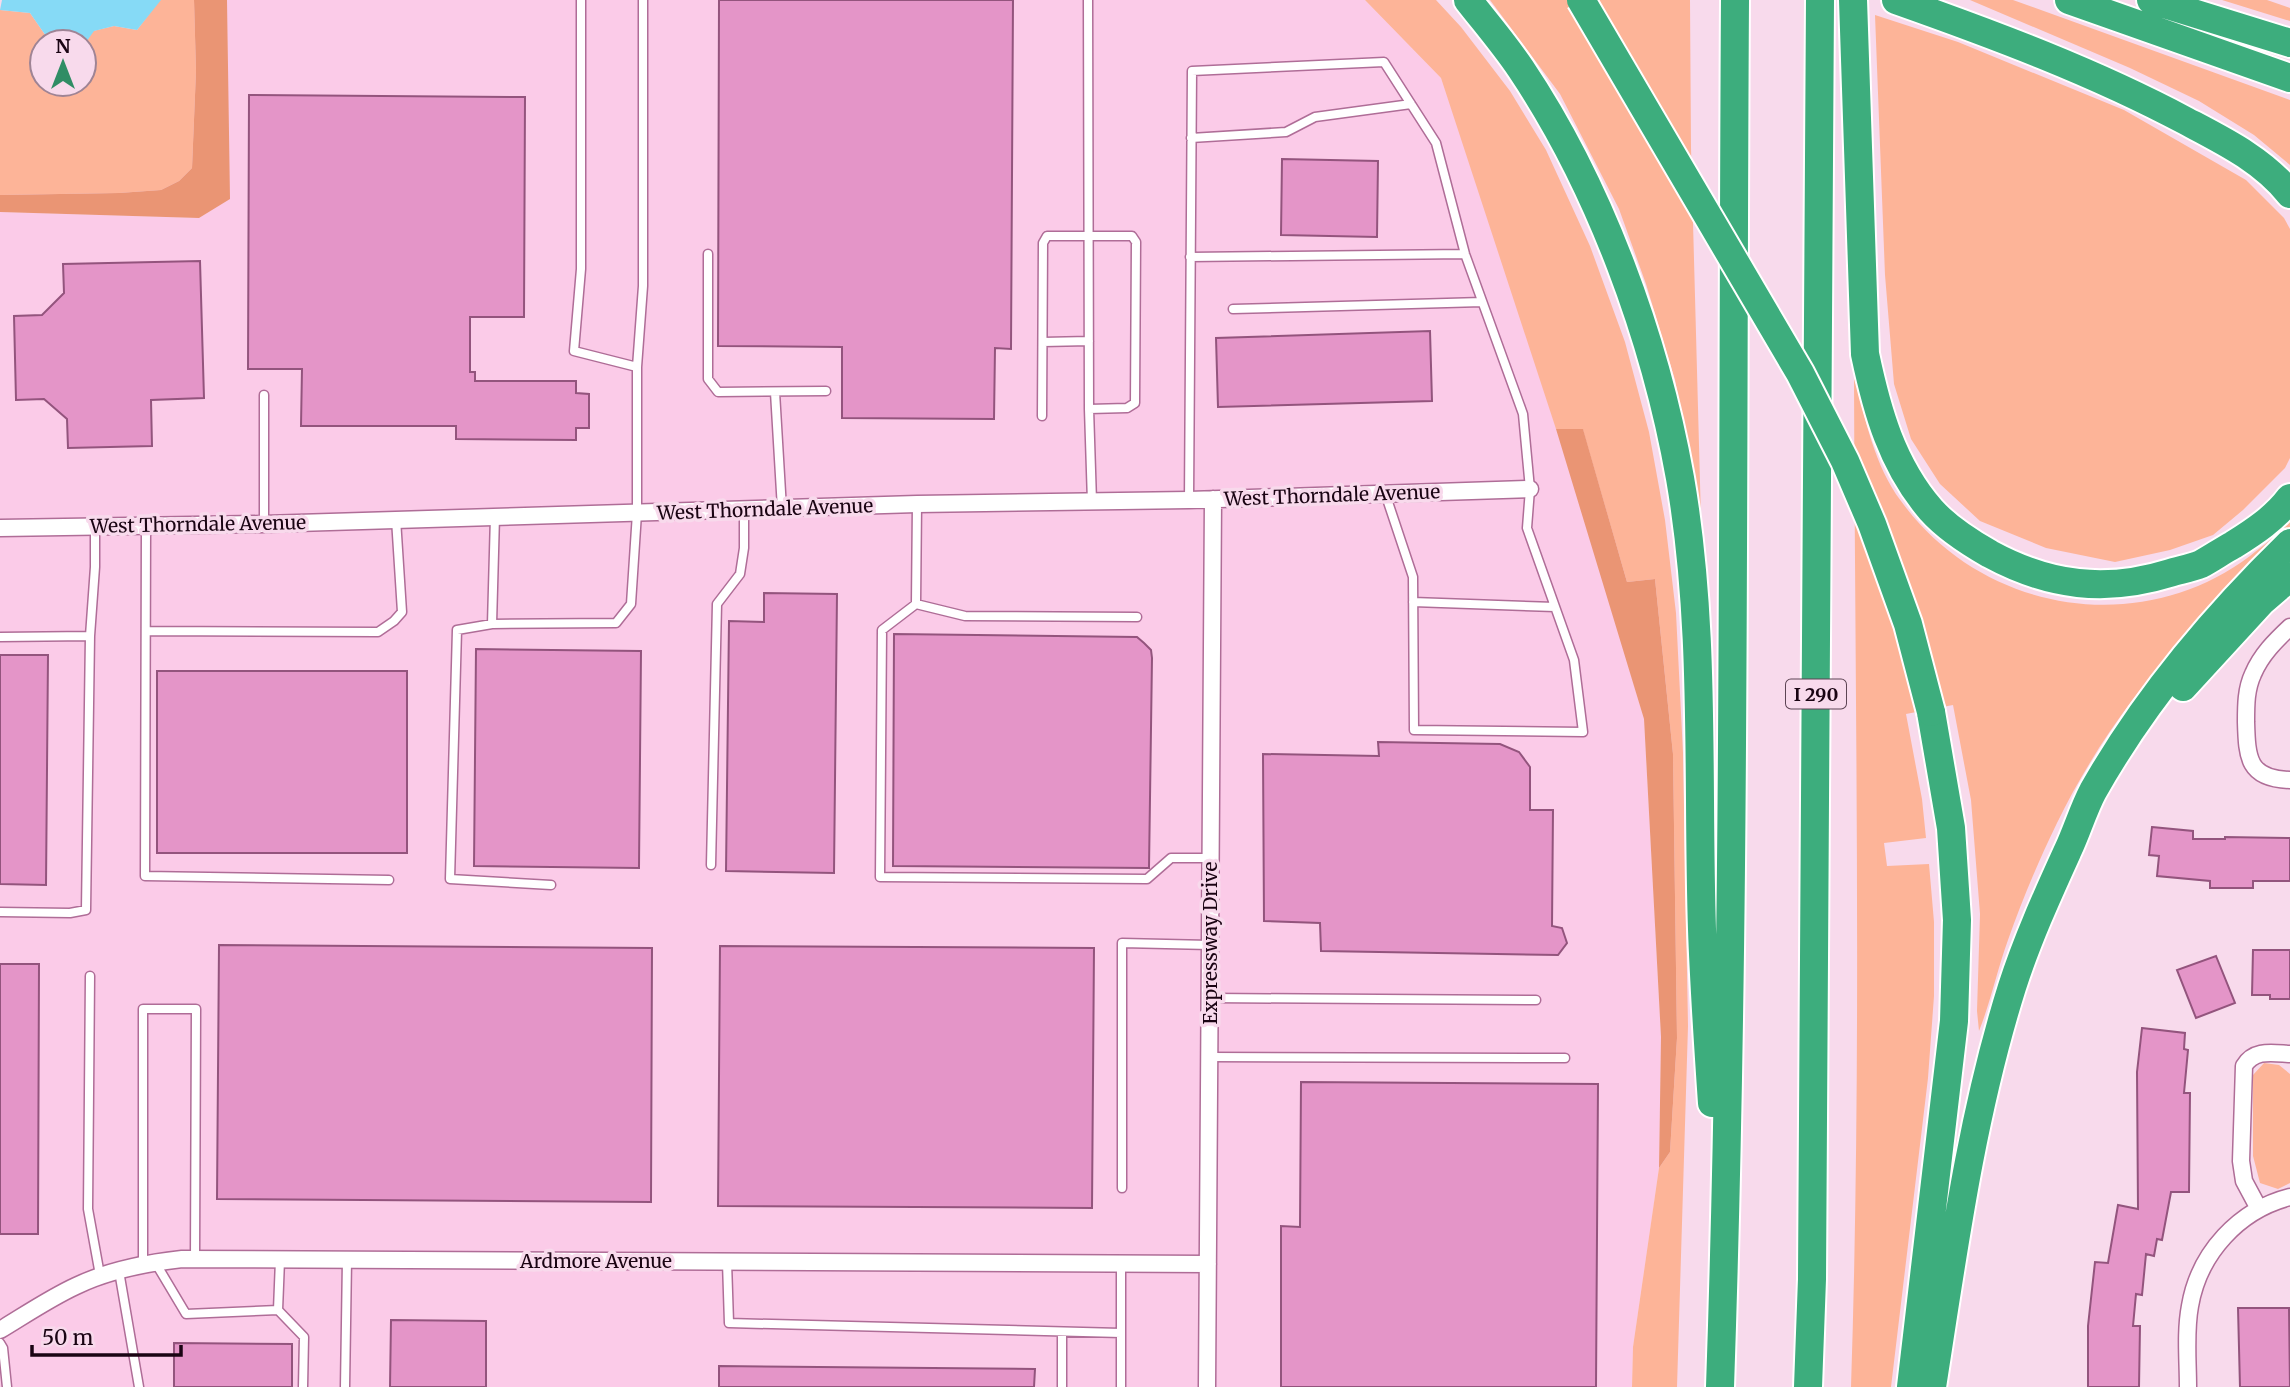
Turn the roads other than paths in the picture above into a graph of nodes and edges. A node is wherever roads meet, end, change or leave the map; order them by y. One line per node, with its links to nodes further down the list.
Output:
1 (581, 0): 25 (lane)
2 (643, 0): 25 (lane)
3 (1088, 0): 17 (lane)
4 (1468, 0): 84 (highway)
5 (1581, 0): 98 (highway, bridge)
6 (1734, 0): 84 (highway)
7 (1820, 0): 97 (highway, I 290)
8 (1853, 0): 33 (highway)
9 (1896, 0): 16 (highway)
10 (2069, 0): 13 (highway)
11 (2151, 0): 12 (highway)
12 (2290, 43)
13 (2290, 78)
14 (1411, 104): 15 (lane); 15 (lane); 19 (lane)
15 (1191, 138): 20 (lane)
16 (2290, 194)
17 (1089, 236): 23 (lane); 24 (lane); 29 (lane)
18 (708, 254): 27 (lane)
19 (1465, 254): 20 (lane); 21 (lane)
20 (1190, 257): 35 (lane)
21 (1482, 302): 22 (lane); 31 (lane)
22 (1233, 309)
23 (1089, 341): 24 (lane); 29 (lane)
24 (1043, 342): 30 (lane)
25 (637, 368): 40 (lane)
26 (826, 391): 27 (lane)
27 (775, 392): 38 (lane)
28 (264, 395): 43 (lane)
29 (1089, 409): 36 (lane)
30 (1042, 416)
31 (1530, 489): 32 (street, West Thorndale Avenue); 51 (lane)
32 (1385, 493): 34 (street, West Thorndale Avenue); 49 (lane)
33 (2290, 498)
34 (1213, 499): 35 (street, West Thorndale Avenue); 60 (street, Expressway Drive)
35 (1189, 500): 36 (street, West Thorndale Avenue)
36 (1092, 502): 37 (street, West Thorndale Avenue)
37 (916, 505): 38 (street, West Thorndale Avenue); 50 (lane)
38 (782, 509): 39 (street, West Thorndale Avenue)
39 (744, 510): 40 (street, West Thorndale Avenue); 61 (lane)
40 (637, 513): 41 (street, West Thorndale Avenue); 53 (lane)
41 (495, 516): 42 (street, West Thorndale Avenue); 53 (lane)
42 (396, 519): 43 (street, West Thorndale Avenue); 55 (lane)
43 (264, 524): 44 (street, West Thorndale Avenue)
44 (146, 526): 46 (street, West Thorndale Avenue); 55 (lane)
45 (0, 527): 46 (street, West Thorndale Avenue)
46 (95, 527): 56 (lane)
47 (2290, 543): 59 (highway)
48 (2290, 577): 59 (highway)
49 (1413, 602): 51 (lane); 51 (lane)
50 (916, 604): 52 (lane); 60 (lane)
51 (1555, 607)
52 (1136, 617)
53 (492, 624): 63 (lane)
54 (2290, 627): 58 (street)
55 (146, 631): 62 (lane)
56 (90, 636): 57 (lane); 64 (lane)
57 (0, 637)
58 (2290, 780)
59 (2073, 840): 99 (highway)
60 (1210, 858): 65 (street, Expressway Drive)
61 (711, 865)
62 (389, 880)
63 (551, 885)
64 (0, 912)
65 (1210, 945): 67 (street, Expressway Drive); 72 (lane)
66 (90, 976): 83 (lane)
67 (1210, 998): 68 (lane); 70 (street, Expressway Drive)
68 (1536, 1000)
69 (2290, 1054): 74 (street)
70 (1209, 1057): 71 (lane); 81 (street, Expressway Drive)
71 (1565, 1058)
72 (1122, 1188)
73 (2290, 1197): 74 (street)
74 (2259, 1209): 100 (street)
75 (195, 1259): 76 (street, Ardmore Avenue); 79 (street, Ardmore Avenue); 79 (lane)
76 (280, 1260): 77 (street, Ardmore Avenue); 85 (lane)
77 (346, 1260): 78 (street, Ardmore Avenue); 92 (lane)
78 (727, 1262): 80 (street, Ardmore Avenue); 87 (lane)
79 (149, 1264): 82 (street, Ardmore Avenue); 85 (lane)
80 (1121, 1264): 81 (street, Ardmore Avenue); 88 (lane)
81 (1208, 1264): 95 (street, Expressway Drive)
82 (119, 1271): 83 (street, Ardmore Avenue); 90 (lane)
83 (100, 1275): 86 (street, Ardmore Avenue)
84 (1723, 1298): 96 (highway)
85 (278, 1310): 91 (lane)
86 (1, 1330): 89 (lane)
87 (1062, 1333): 88 (lane); 93 (lane)
88 (1121, 1333): 94 (lane)
89 (7, 1387)
90 (139, 1387)
91 (303, 1387)
92 (345, 1387)
93 (1062, 1387)
94 (1121, 1387)
95 (1207, 1387)
96 (1720, 1387)
97 (1808, 1387)
98 (1910, 1387)
99 (1933, 1387)
100 (2188, 1387)

